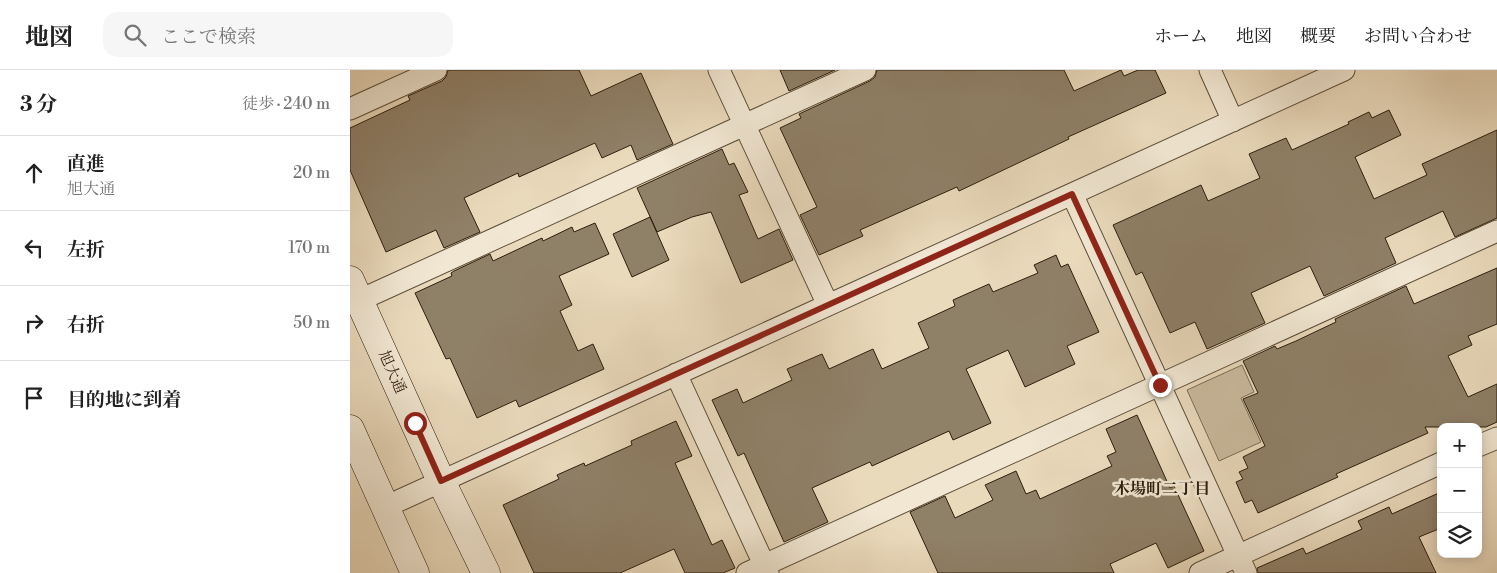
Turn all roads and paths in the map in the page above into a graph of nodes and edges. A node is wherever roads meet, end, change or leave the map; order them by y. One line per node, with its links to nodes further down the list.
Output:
1 (436, 70): 6 (street)
2 (719, 70): 8 (street)
3 (865, 70): 8 (street)
4 (1210, 70): 7 (street)
5 (1344, 70): 7 (street)
6 (350, 109)
7 (1233, 121): 9 (street)
8 (745, 125): 11 (street); 12 (street)
9 (1072, 194): 12 (street); 14 (street)
10 (1497, 231): 14 (street)
11 (355, 290): 19 (street, 旭大通)
12 (828, 305): 13 (street)
13 (676, 374): 19 (street); 22 (street)
14 (1160, 385): 21 (street); 22 (street)
15 (350, 429): 20 (street)
16 (1497, 438): 17 (street)
17 (1482, 444)
18 (1437, 466): 21 (street)
19 (441, 481): 20 (street); 24 (street, 旭大通)
20 (385, 507): 23 (street)
21 (1242, 564): 25 (street)
22 (760, 570)
23 (415, 573)
24 (486, 573)
25 (1200, 573)

